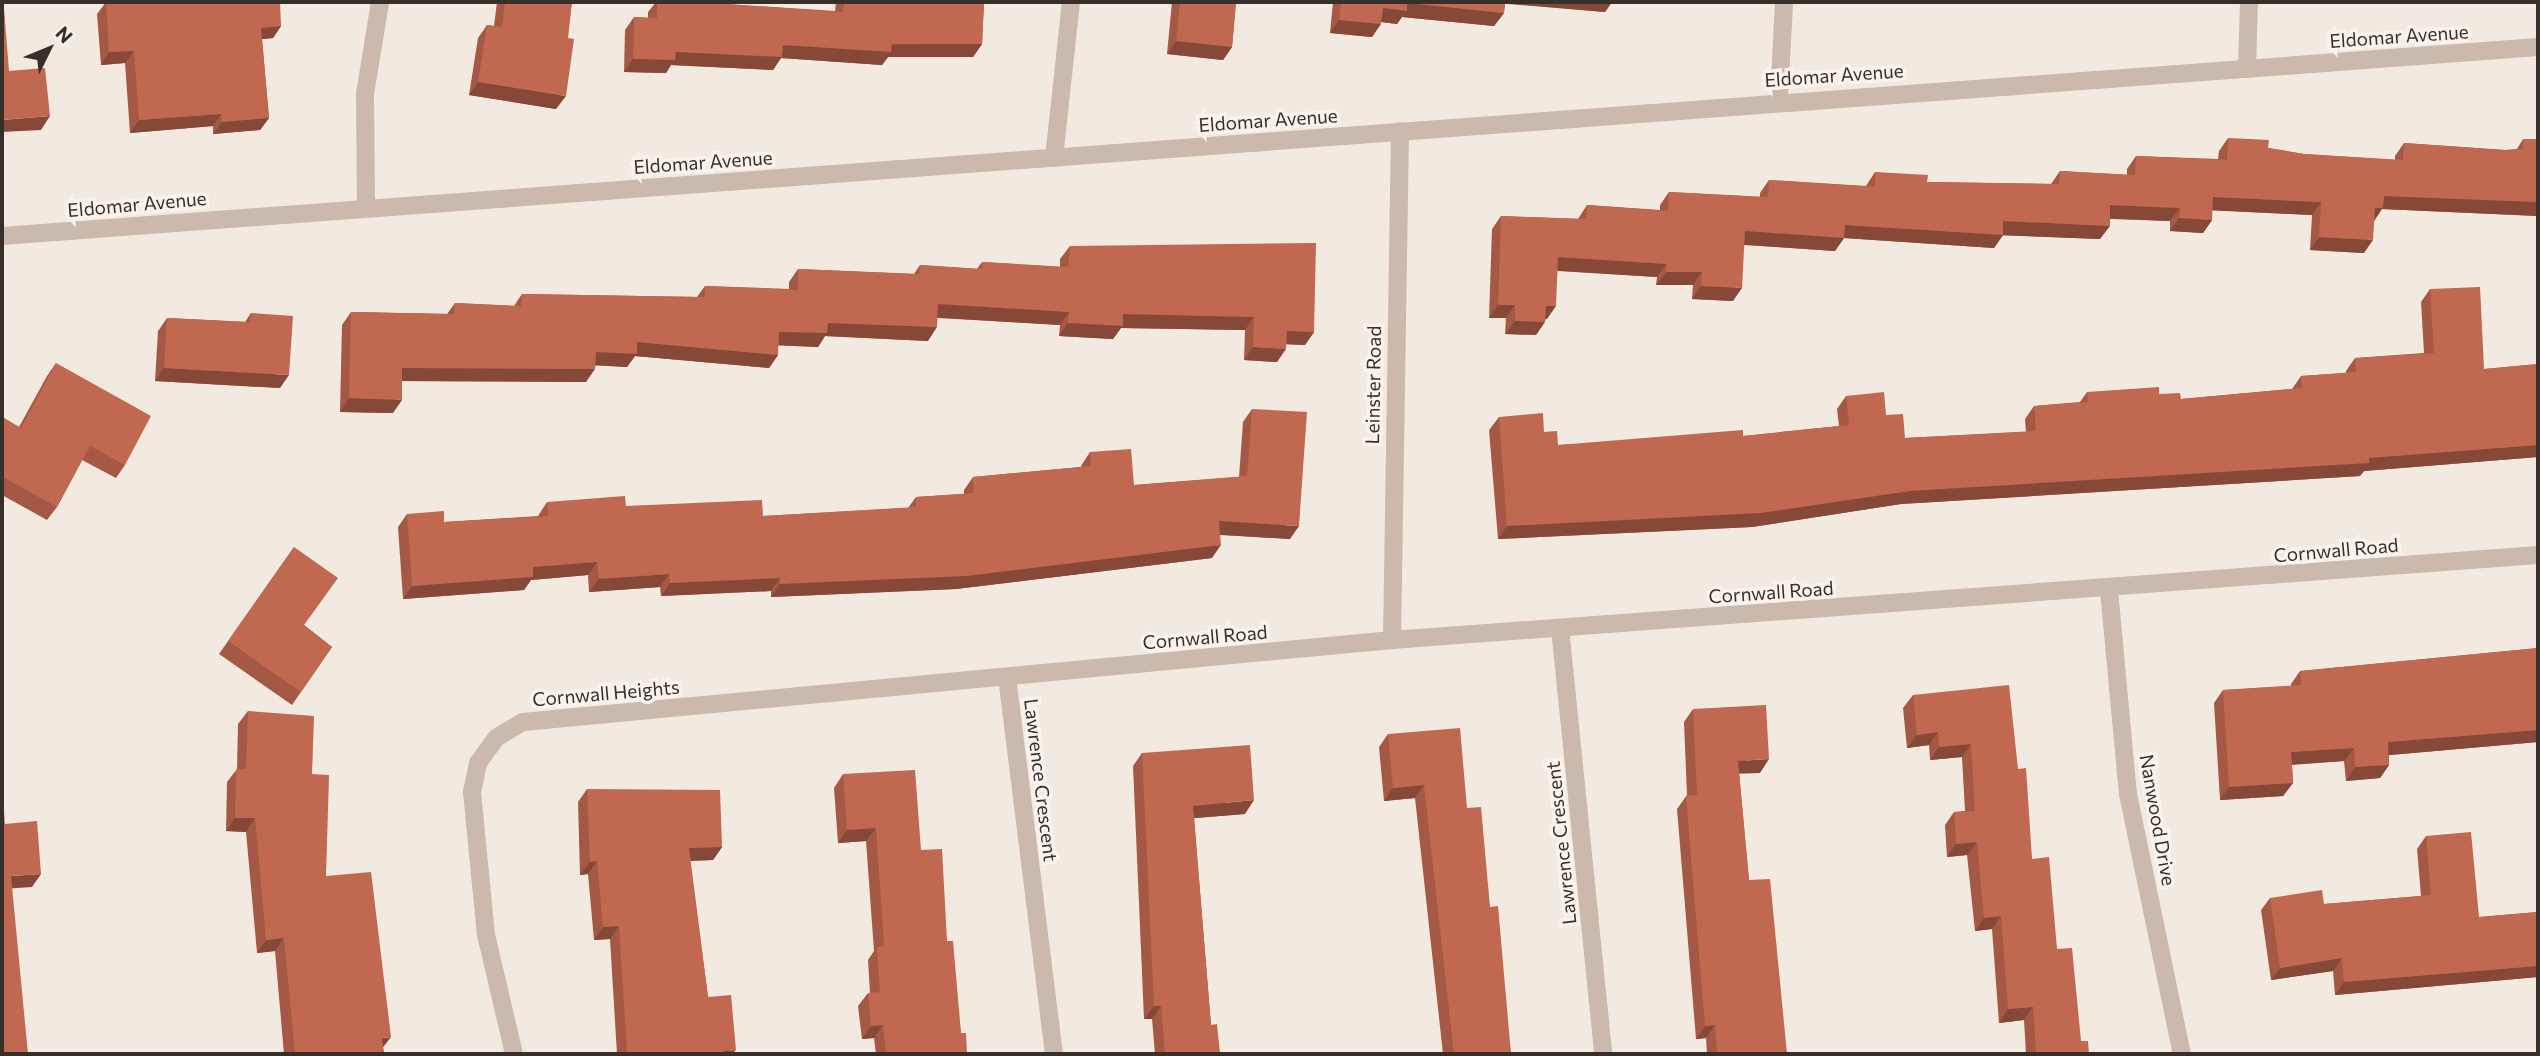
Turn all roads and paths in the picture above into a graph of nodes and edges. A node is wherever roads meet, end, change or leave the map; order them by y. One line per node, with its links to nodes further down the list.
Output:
1 (380, 2): 10 (street)
2 (1071, 2): 9 (street)
3 (1784, 2): 7 (street)
4 (2249, 2): 6 (street)
5 (2538, 47): 6 (street, Eldomar Avenue)
6 (2247, 69): 7 (street, Eldomar Avenue)
7 (1779, 99): 8 (street, Eldomar Avenue)
8 (1400, 131): 9 (street, Eldomar Avenue); 15 (street, Leinster Road)
9 (1054, 158): 10 (street, Eldomar Avenue)
10 (366, 207): 11 (street, Eldomar Avenue)
11 (2, 236)
12 (2538, 555): 13 (street, Cornwall Road)
13 (2109, 590): 14 (street, Cornwall Road); 20 (street, Nanwood Drive)
14 (1560, 628): 15 (street, Cornwall Road); 19 (street, Lawrence Crescent)
15 (1392, 640): 16 (street, Cornwall Road)
16 (1007, 677): 17 (street, Cornwall Heights); 18 (street, Lawrence Crescent)
17 (513, 1054)
18 (1054, 1054)
19 (1603, 1054)
20 (2182, 1054)

